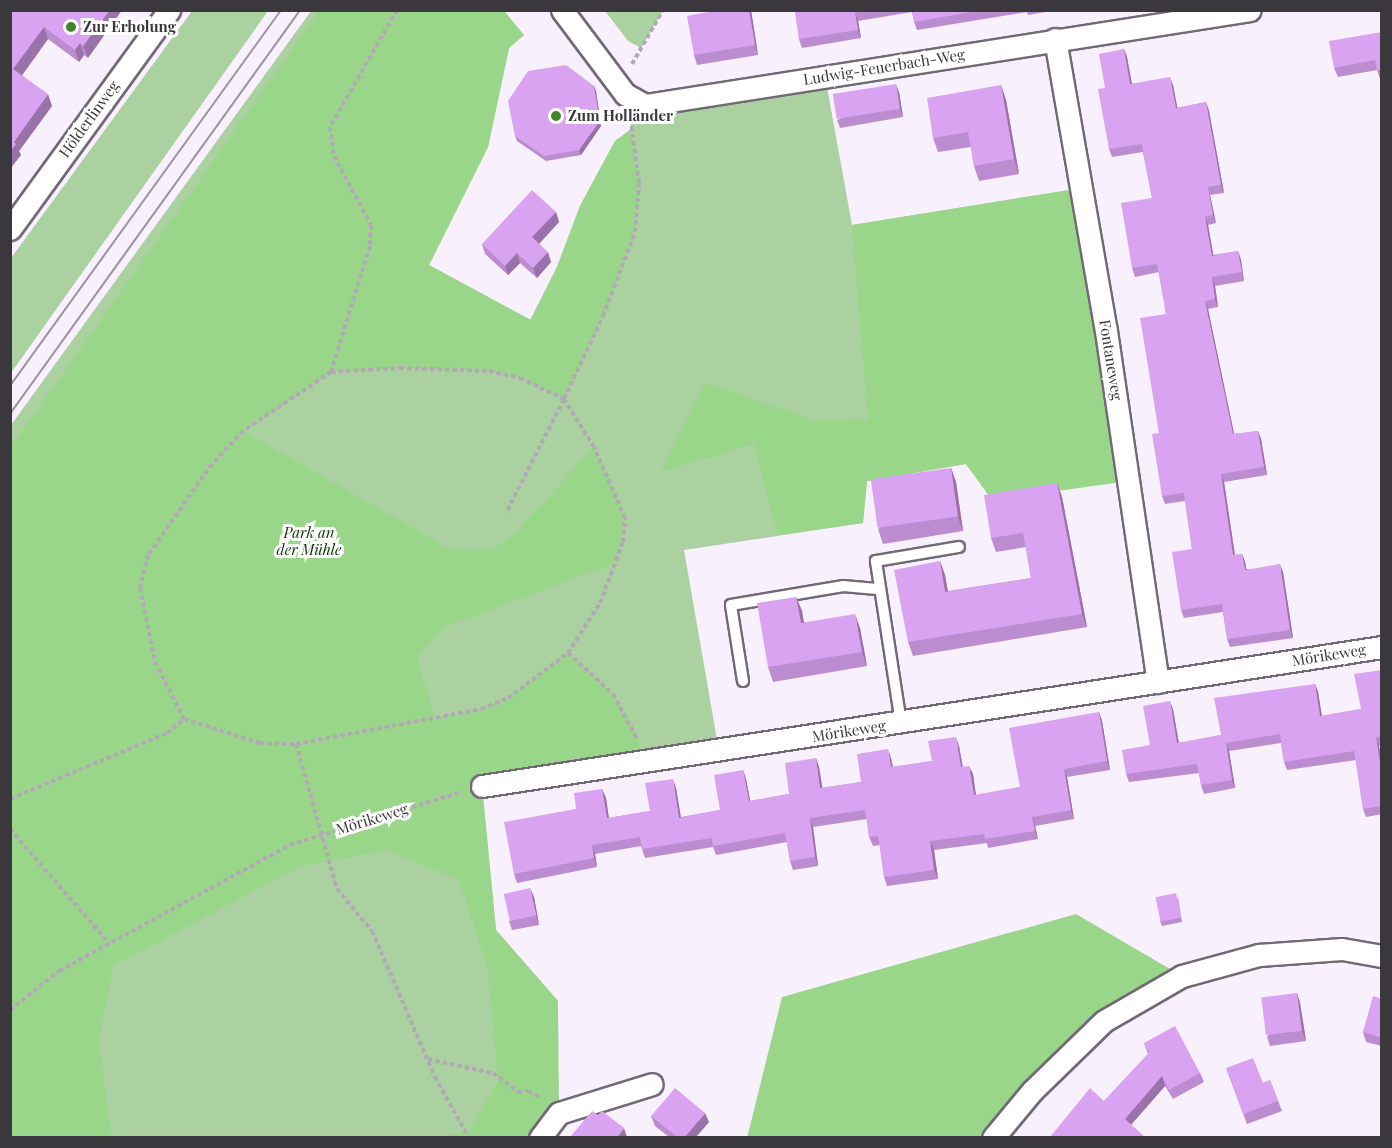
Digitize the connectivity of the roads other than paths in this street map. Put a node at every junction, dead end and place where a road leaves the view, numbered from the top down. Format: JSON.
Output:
{"nodes":[{"id":1,"x":169,"y":10,"type":"edge"},
{"id":2,"x":562,"y":10,"type":"edge"},
{"id":3,"x":1250,"y":10,"type":"edge"},
{"id":4,"x":1055,"y":39,"type":"junction"},
{"id":5,"x":10,"y":229,"type":"edge"},
{"id":6,"x":959,"y":547,"type":"dead end"},
{"id":7,"x":880,"y":589,"type":"junction"},
{"id":8,"x":1382,"y":647,"type":"edge"},
{"id":9,"x":743,"y":681,"type":"dead end"},
{"id":10,"x":1158,"y":682,"type":"junction"},
{"id":11,"x":901,"y":723,"type":"junction"},
{"id":12,"x":482,"y":786,"type":"road end"},
{"id":13,"x":1382,"y":956,"type":"edge"},
{"id":14,"x":652,"y":1084,"type":"dead end"},
{"id":15,"x":540,"y":1137,"type":"edge"},
{"id":16,"x":993,"y":1137,"type":"edge"}],
"edges":[{"from":1,"to":5,"type":"street","name":"Hölderlinweg"},
{"from":2,"to":4,"type":"street","name":"Ludwig-Feuerbach-Weg"},
{"from":3,"to":4,"type":"street","name":"Ludwig-Feuerbach-Weg"},
{"from":4,"to":10,"type":"street","name":"Fontaneweg"},
{"from":6,"to":7,"type":"lane"},
{"from":7,"to":9,"type":"lane"},
{"from":7,"to":11,"type":"lane"},
{"from":8,"to":10,"type":"street","name":"Mörikeweg"},
{"from":10,"to":11,"type":"street","name":"Mörikeweg"},
{"from":11,"to":12,"type":"street","name":"Mörikeweg"},
{"from":13,"to":16,"type":"street"},
{"from":14,"to":15,"type":"street"}]}
